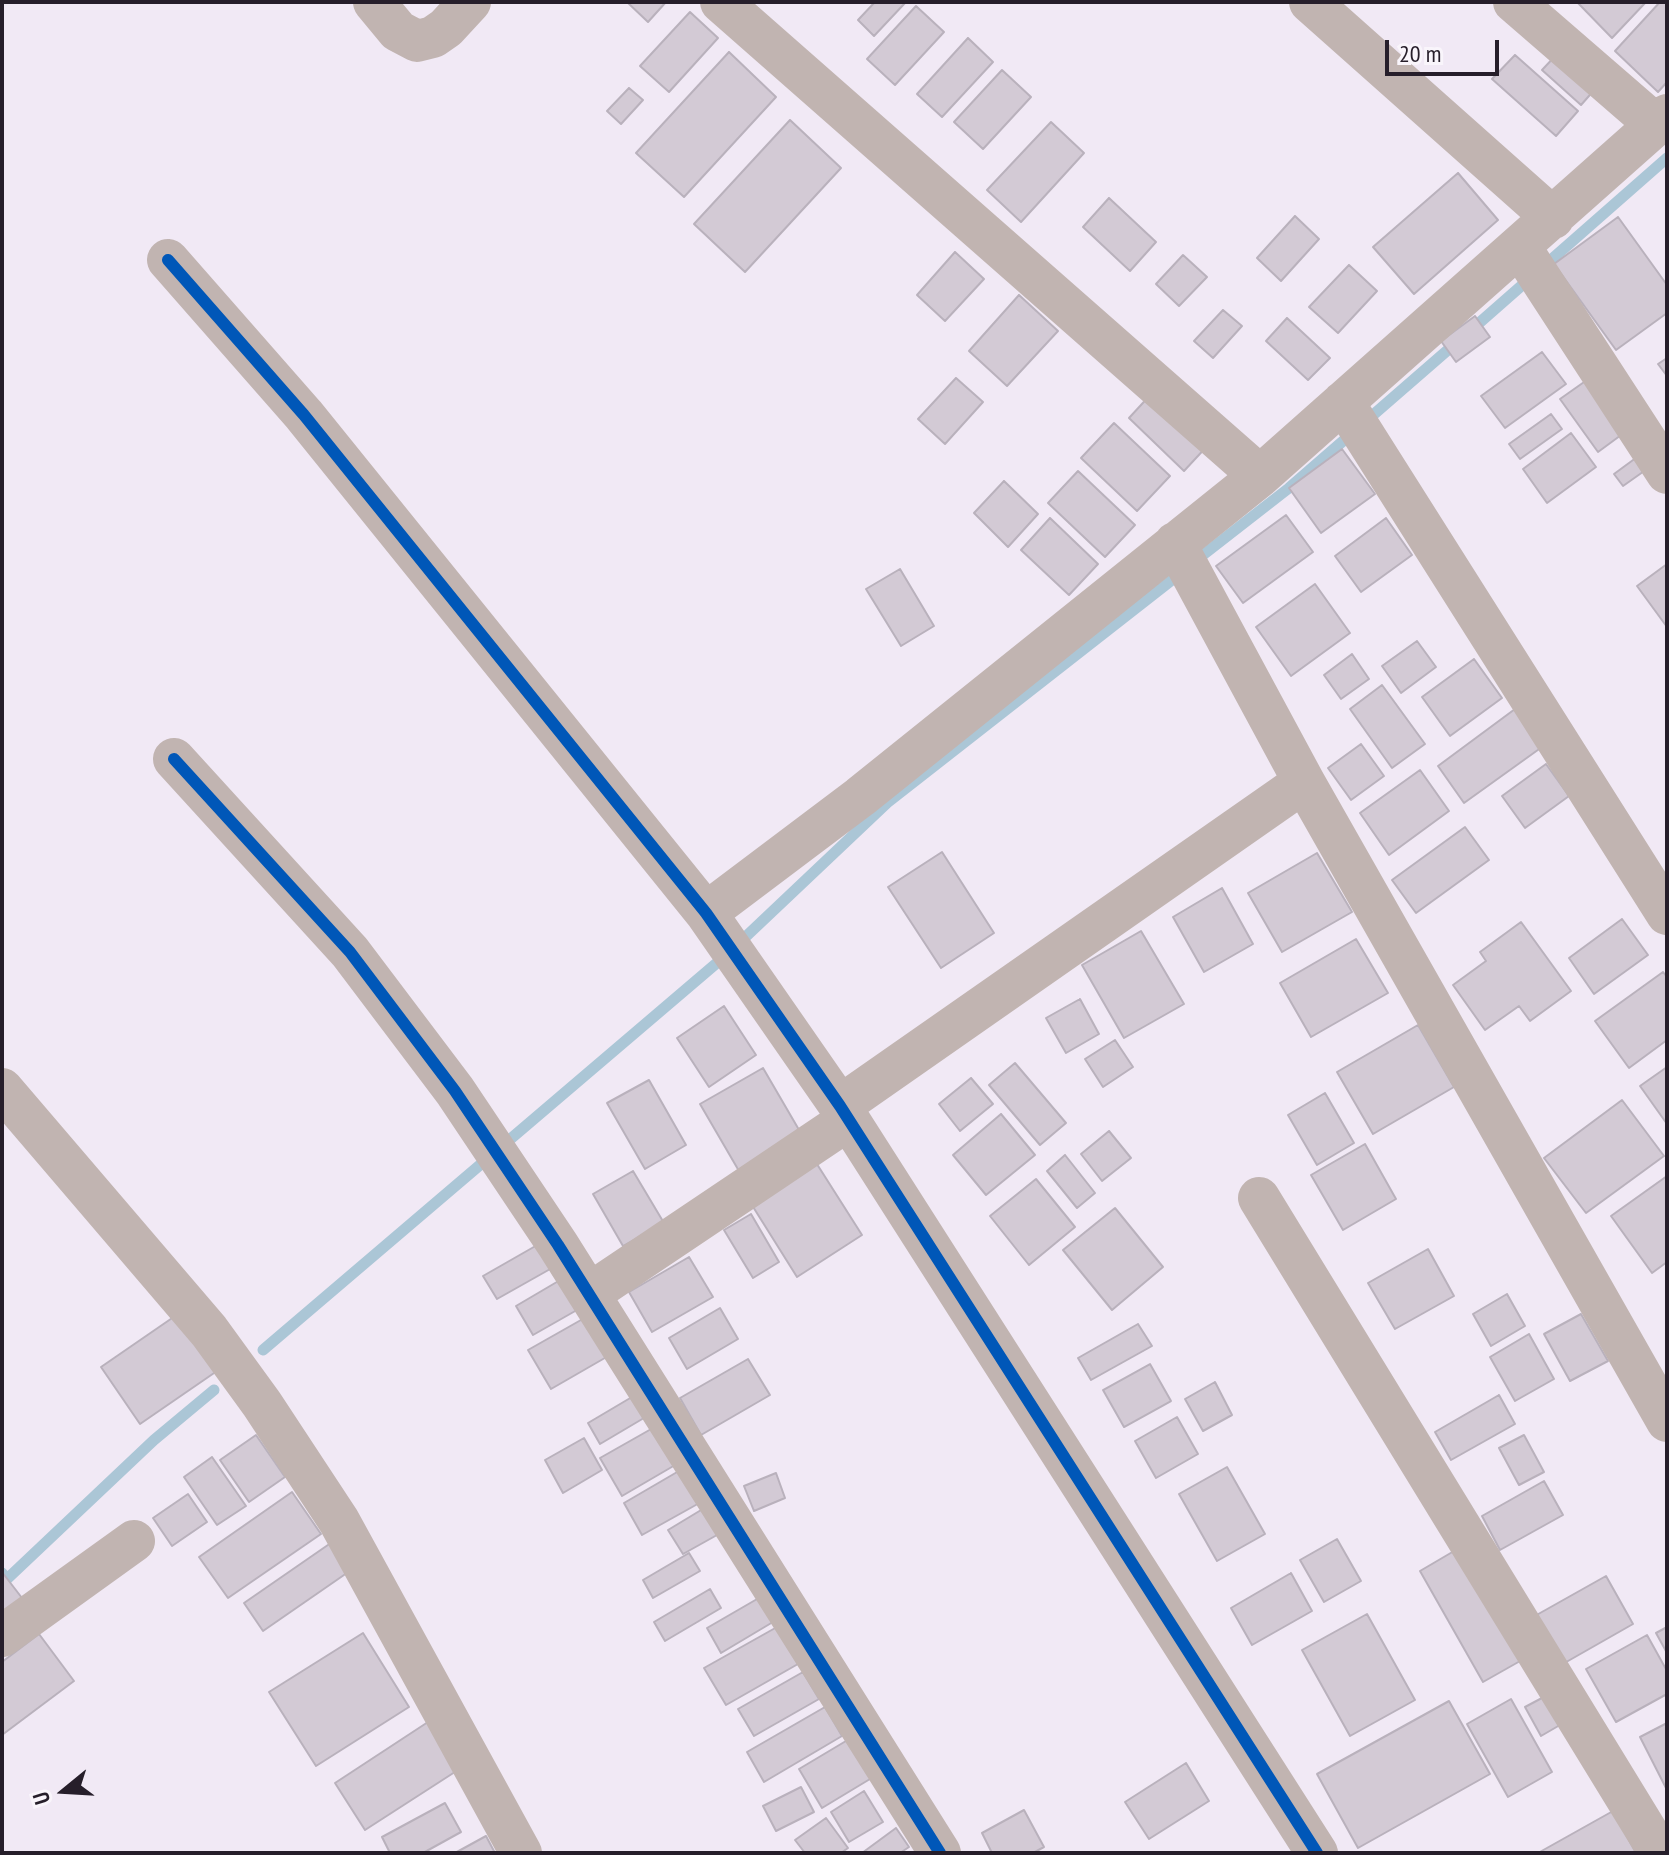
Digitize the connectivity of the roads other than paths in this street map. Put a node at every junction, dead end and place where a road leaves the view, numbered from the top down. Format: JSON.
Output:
{"nodes":[{"id":1,"x":374,"y":2,"type":"edge"},
{"id":2,"x":470,"y":2,"type":"edge"},
{"id":3,"x":721,"y":2,"type":"edge"},
{"id":4,"x":1310,"y":2,"type":"edge"},
{"id":5,"x":1514,"y":2,"type":"edge"},
{"id":6,"x":1661,"y":120,"type":"edge"},
{"id":7,"x":1553,"y":218,"type":"junction"},
{"id":8,"x":1520,"y":247,"type":"junction"},
{"id":9,"x":168,"y":260,"type":"dead end"},
{"id":10,"x":1343,"y":402,"type":"junction"},
{"id":11,"x":1667,"y":473,"type":"edge"},
{"id":12,"x":1260,"y":476,"type":"junction"},
{"id":13,"x":1175,"y":543,"type":"junction"},
{"id":14,"x":174,"y":759,"type":"dead end"},
{"id":15,"x":1304,"y":782,"type":"junction"},
{"id":16,"x":706,"y":913,"type":"junction"},
{"id":17,"x":1667,"y":914,"type":"edge"},
{"id":18,"x":2,"y":1089,"type":"edge"},
{"id":19,"x":844,"y":1113,"type":"junction"},
{"id":20,"x":1259,"y":1198,"type":"dead end"},
{"id":21,"x":589,"y":1294,"type":"junction"},
{"id":22,"x":1667,"y":1421,"type":"edge"},
{"id":23,"x":134,"y":1541,"type":"dead end"},
{"id":24,"x":2,"y":1636,"type":"edge"},
{"id":25,"x":521,"y":1853,"type":"edge"},
{"id":26,"x":940,"y":1853,"type":"edge"},
{"id":27,"x":1317,"y":1853,"type":"edge"},
{"id":28,"x":1660,"y":1853,"type":"edge"}],
"edges":[{"from":1,"to":2,"type":"street"},
{"from":3,"to":12,"type":"street"},
{"from":4,"to":7,"type":"street"},
{"from":5,"to":6,"type":"street"},
{"from":6,"to":7,"type":"street"},
{"from":7,"to":8,"type":"street"},
{"from":8,"to":10,"type":"street"},
{"from":8,"to":11,"type":"street"},
{"from":9,"to":16,"type":"street"},
{"from":10,"to":12,"type":"street"},
{"from":10,"to":17,"type":"street"},
{"from":12,"to":13,"type":"street"},
{"from":13,"to":15,"type":"street"},
{"from":13,"to":16,"type":"street"},
{"from":14,"to":21,"type":"street"},
{"from":15,"to":19,"type":"street"},
{"from":15,"to":22,"type":"street"},
{"from":16,"to":19,"type":"street"},
{"from":18,"to":25,"type":"street"},
{"from":19,"to":21,"type":"street"},
{"from":19,"to":27,"type":"street"},
{"from":20,"to":28,"type":"street"},
{"from":21,"to":26,"type":"street"},
{"from":23,"to":24,"type":"street"}]}
